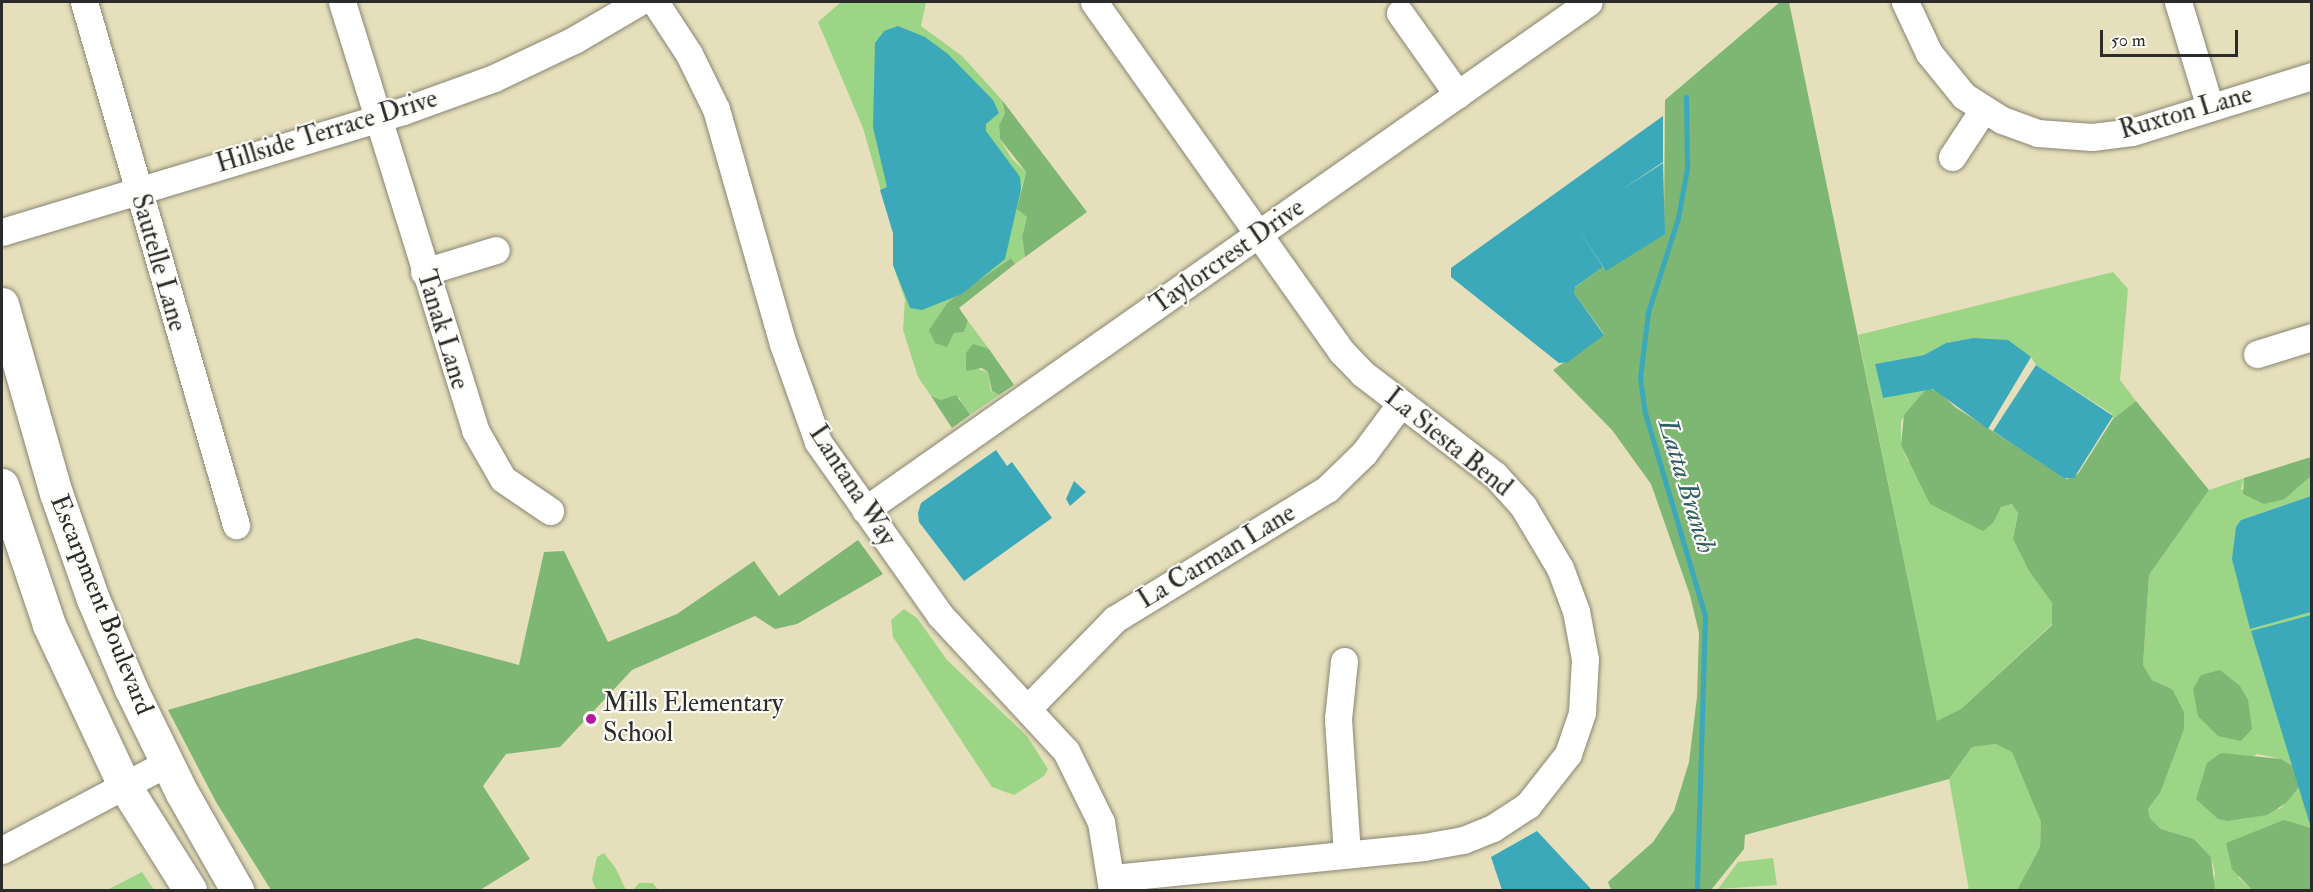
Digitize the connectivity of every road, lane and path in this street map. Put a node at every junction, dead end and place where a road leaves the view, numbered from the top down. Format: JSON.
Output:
{"nodes":[{"id":1,"x":84,"y":2,"type":"edge"},
{"id":2,"x":342,"y":2,"type":"edge"},
{"id":3,"x":639,"y":2,"type":"edge"},
{"id":4,"x":655,"y":2,"type":"edge"},
{"id":5,"x":1094,"y":2,"type":"edge"},
{"id":6,"x":1589,"y":2,"type":"edge"},
{"id":7,"x":1905,"y":2,"type":"edge"},
{"id":8,"x":2178,"y":2,"type":"edge"},
{"id":9,"x":1400,"y":13,"type":"dead end"},
{"id":10,"x":2312,"y":76,"type":"edge"},
{"id":11,"x":1458,"y":95,"type":"junction"},
{"id":12,"x":2210,"y":107,"type":"junction"},
{"id":13,"x":1983,"y":110,"type":"junction"},
{"id":14,"x":378,"y":120,"type":"junction"},
{"id":15,"x":1952,"y":158,"type":"dead end"},
{"id":16,"x":137,"y":190,"type":"junction"},
{"id":17,"x":2,"y":231,"type":"edge"},
{"id":18,"x":1258,"y":236,"type":"junction"},
{"id":19,"x":496,"y":250,"type":"dead end"},
{"id":20,"x":424,"y":272,"type":"junction"},
{"id":21,"x":2,"y":304,"type":"edge"},
{"id":22,"x":2312,"y":337,"type":"edge"},
{"id":23,"x":2257,"y":354,"type":"dead end"},
{"id":24,"x":1401,"y":403,"type":"junction"},
{"id":25,"x":2,"y":485,"type":"edge"},
{"id":26,"x":865,"y":510,"type":"junction"},
{"id":27,"x":549,"y":511,"type":"dead end"},
{"id":28,"x":236,"y":525,"type":"dead end"},
{"id":29,"x":1344,"y":661,"type":"dead end"},
{"id":30,"x":1029,"y":707,"type":"junction"},
{"id":31,"x":167,"y":763,"type":"junction"},
{"id":32,"x":124,"y":785,"type":"junction"},
{"id":33,"x":2,"y":850,"type":"edge"},
{"id":34,"x":1347,"y":854,"type":"junction"},
{"id":35,"x":1111,"y":884,"type":"edge"},
{"id":36,"x":190,"y":891,"type":"edge"},
{"id":37,"x":237,"y":891,"type":"edge"}],
"edges":[{"from":1,"to":16,"type":"street","name":"Sautelle Lane"},
{"from":2,"to":14,"type":"street","name":"Tanak Lane"},
{"from":3,"to":14,"type":"street","name":"Hillside Terrace Drive"},
{"from":4,"to":26,"type":"street","name":"Lantana Way"},
{"from":5,"to":18,"type":"street","name":"La Siesta Bend"},
{"from":6,"to":11,"type":"street","name":"Taylorcrest Drive"},
{"from":7,"to":13,"type":"street","name":"Ruxton Lane"},
{"from":8,"to":12,"type":"street"},
{"from":9,"to":11,"type":"street"},
{"from":10,"to":12,"type":"street","name":"Ruxton Lane"},
{"from":11,"to":18,"type":"street","name":"Taylorcrest Drive"},
{"from":12,"to":13,"type":"street","name":"Ruxton Lane"},
{"from":13,"to":15,"type":"street"},
{"from":14,"to":16,"type":"street","name":"Hillside Terrace Drive"},
{"from":14,"to":20,"type":"street","name":"Tanak Lane"},
{"from":16,"to":17,"type":"street","name":"Hillside Terrace Drive"},
{"from":16,"to":28,"type":"street","name":"Sautelle Lane"},
{"from":18,"to":24,"type":"street","name":"La Siesta Bend"},
{"from":18,"to":26,"type":"street","name":"Taylorcrest Drive"},
{"from":19,"to":20,"type":"street"},
{"from":20,"to":27,"type":"street","name":"Tanak Lane"},
{"from":21,"to":31,"type":"main road","name":"Escarpment Boulevard"},
{"from":22,"to":23,"type":"street"},
{"from":24,"to":30,"type":"street","name":"La Carman Lane"},
{"from":24,"to":34,"type":"street","name":"La Siesta Bend"},
{"from":25,"to":32,"type":"main road","name":"Escarpment Boulevard"},
{"from":26,"to":30,"type":"street","name":"Lantana Way"},
{"from":29,"to":34,"type":"street"},
{"from":30,"to":35,"type":"street","name":"Lantana Way"},
{"from":31,"to":32,"type":"street"},
{"from":31,"to":37,"type":"main road","name":"Escarpment Boulevard"},
{"from":32,"to":33,"type":"street"},
{"from":32,"to":36,"type":"main road","name":"Escarpment Boulevard"},
{"from":34,"to":35,"type":"street","name":"La Siesta Bend"}]}
